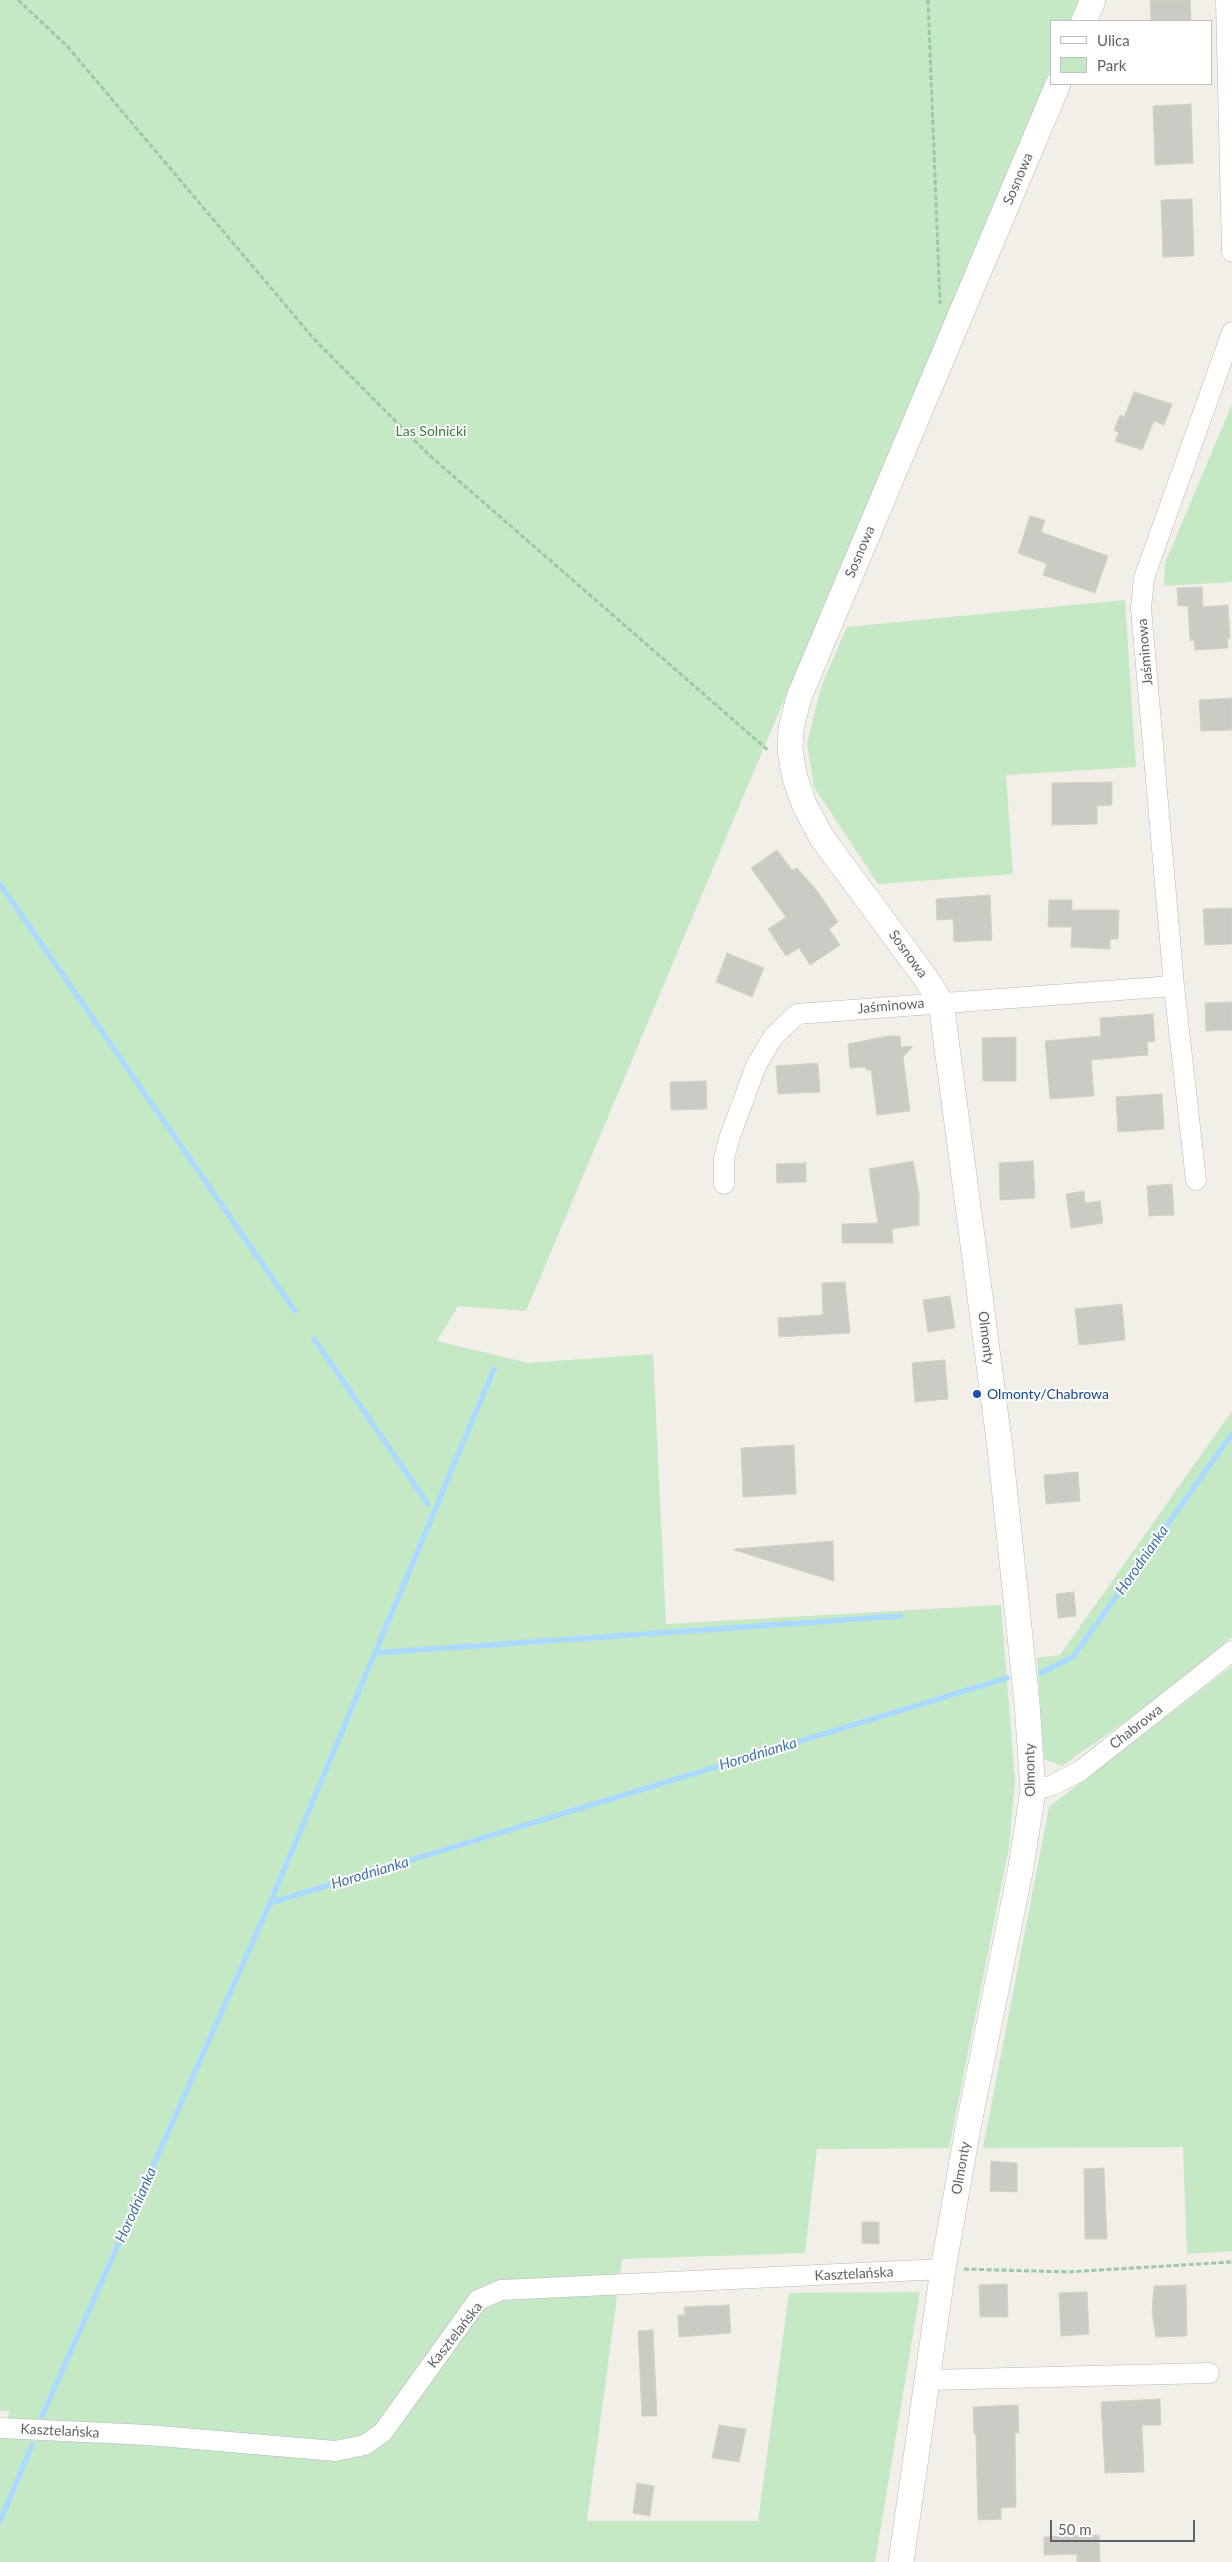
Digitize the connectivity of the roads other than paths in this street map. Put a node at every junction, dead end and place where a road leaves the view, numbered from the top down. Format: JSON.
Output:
{"nodes":[{"id":1,"x":1093,"y":0,"type":"edge"},
{"id":2,"x":1226,"y":0,"type":"edge"},
{"id":3,"x":1084,"y":20,"type":"edge"},
{"id":4,"x":1058,"y":85,"type":"edge"},
{"id":5,"x":1232,"y":222,"type":"edge"},
{"id":6,"x":1232,"y":252,"type":"edge"},
{"id":7,"x":1232,"y":332,"type":"edge"},
{"id":8,"x":1174,"y":986,"type":"junction"},
{"id":9,"x":941,"y":1002,"type":"junction"},
{"id":10,"x":1196,"y":1180,"type":"dead end"},
{"id":11,"x":724,"y":1184,"type":"dead end"},
{"id":12,"x":1232,"y":1652,"type":"edge"},
{"id":13,"x":1033,"y":1791,"type":"junction"},
{"id":14,"x":944,"y":2269,"type":"junction"},
{"id":15,"x":1209,"y":2373,"type":"dead end"},
{"id":16,"x":928,"y":2380,"type":"junction"},
{"id":17,"x":0,"y":2428,"type":"edge"},
{"id":18,"x":900,"y":2562,"type":"edge"}],
"edges":[{"from":1,"to":3,"type":"street"},
{"from":2,"to":5,"type":"street"},
{"from":4,"to":9,"type":"street","name":"Sosnowa"},
{"from":5,"to":6,"type":"street"},
{"from":7,"to":8,"type":"street","name":"Jaśminowa"},
{"from":8,"to":9,"type":"street","name":"Jaśminowa"},
{"from":8,"to":10,"type":"street","name":"Jaśminowa"},
{"from":9,"to":11,"type":"street","name":"Jaśminowa"},
{"from":9,"to":13,"type":"street","name":"Olmonty"},
{"from":12,"to":13,"type":"street","name":"Chabrowa"},
{"from":13,"to":14,"type":"street","name":"Olmonty"},
{"from":14,"to":16,"type":"street","name":"Olmonty"},
{"from":14,"to":17,"type":"street","name":"Kasztelańska"},
{"from":15,"to":16,"type":"street"},
{"from":16,"to":18,"type":"street","name":"Olmonty"}]}
